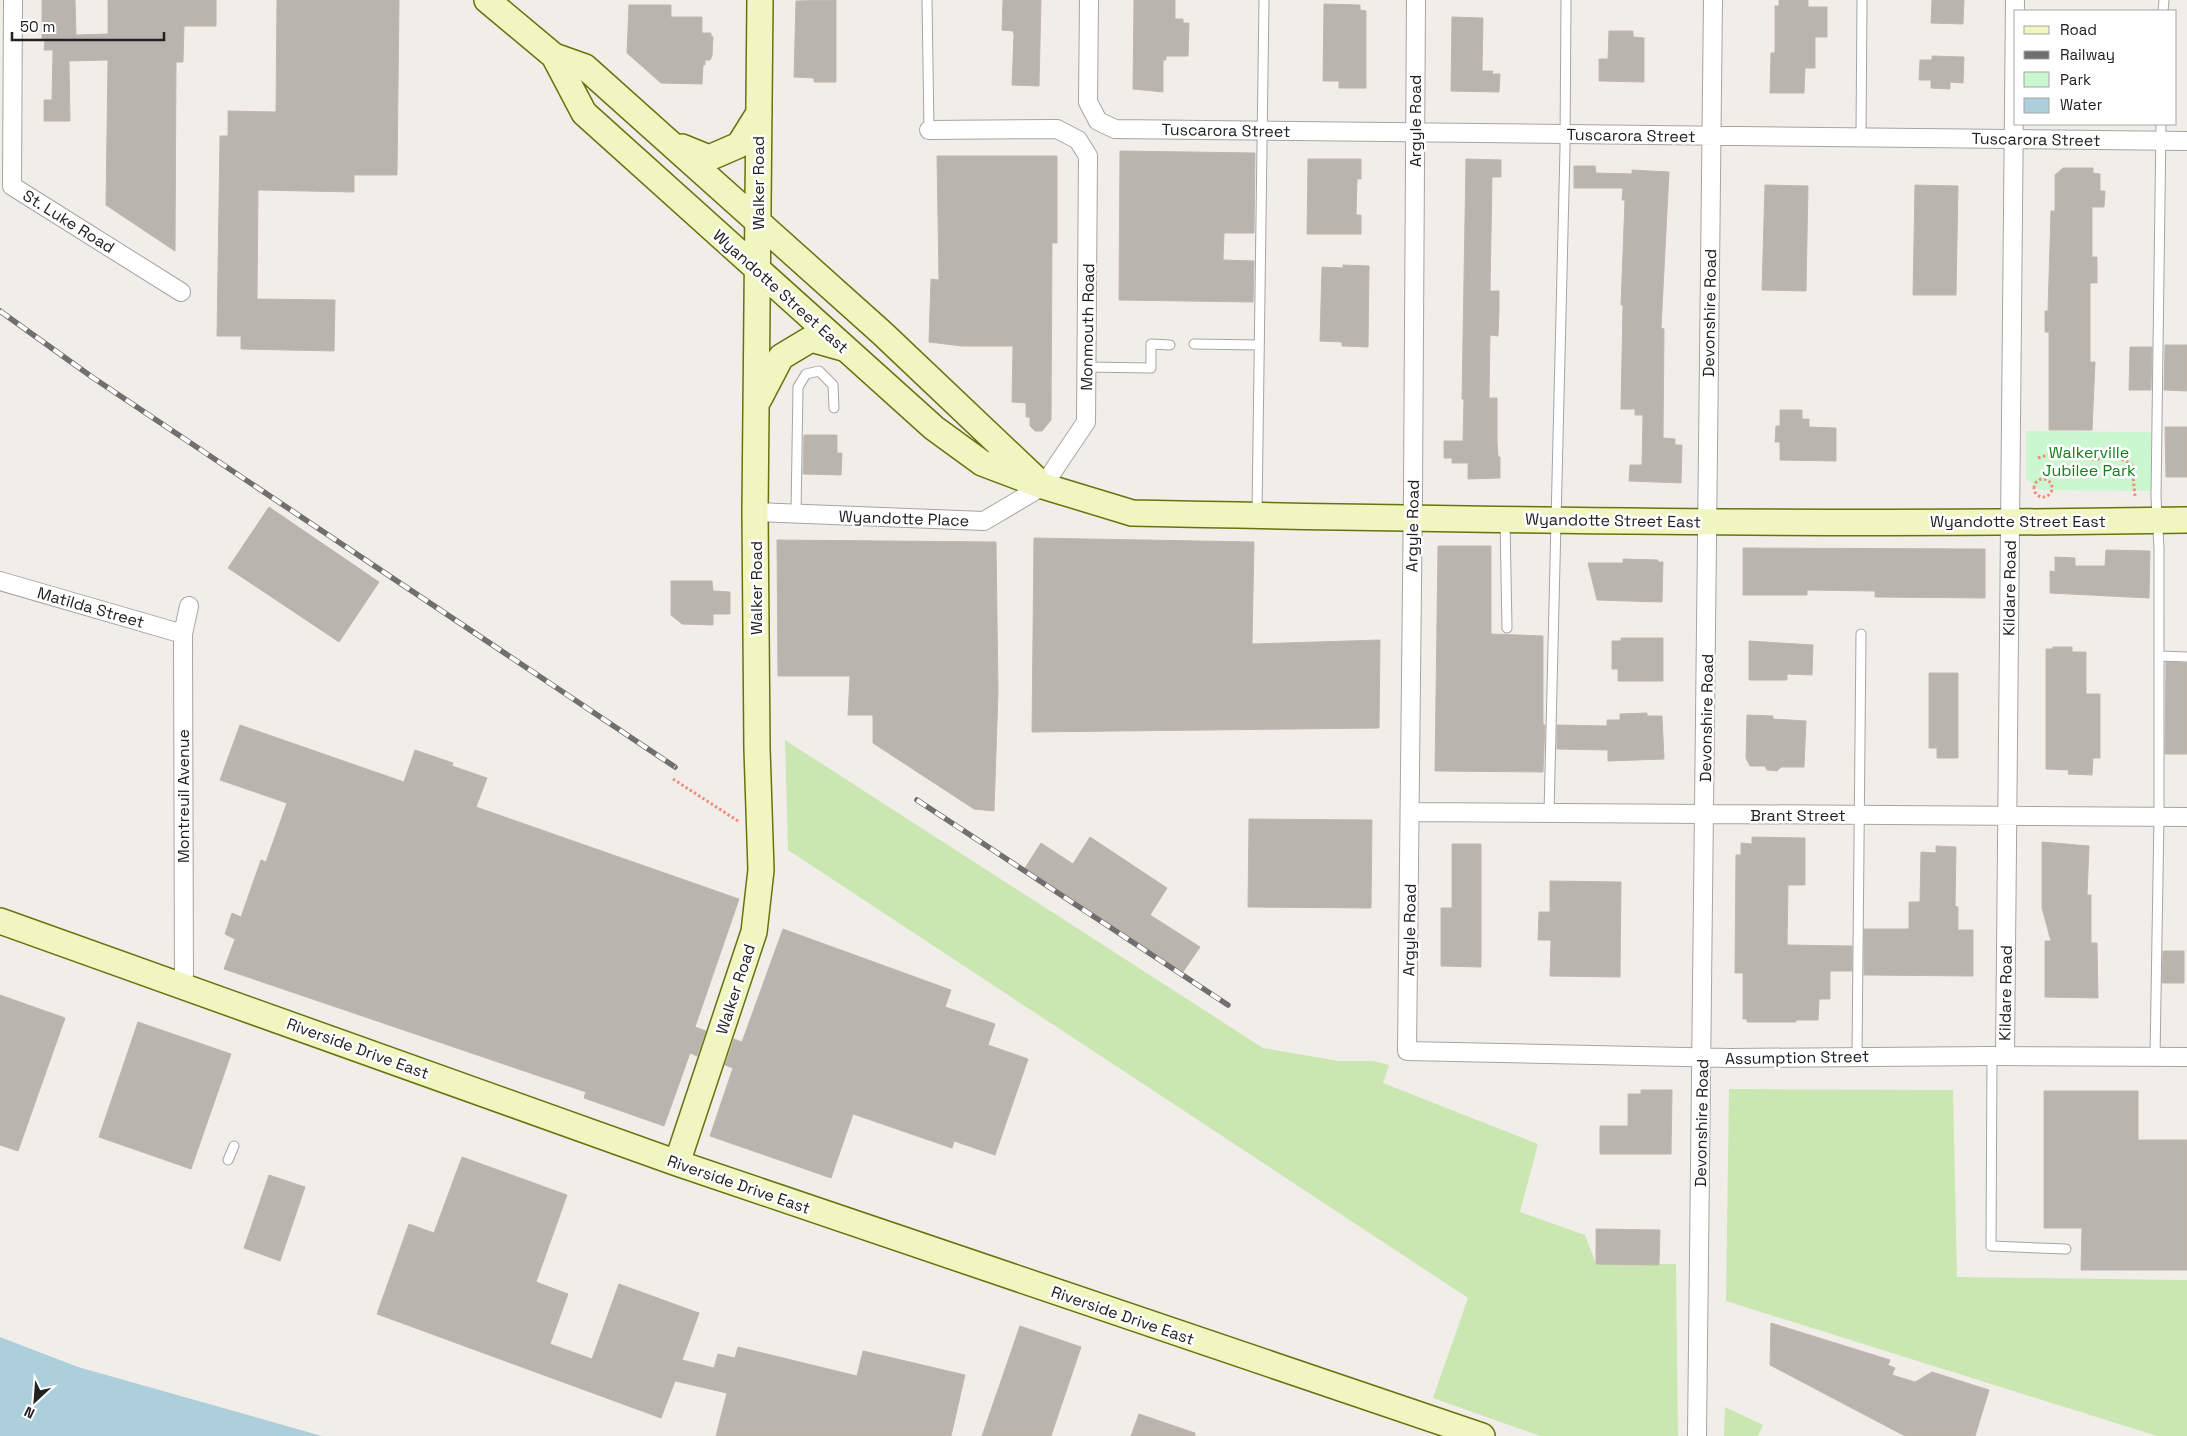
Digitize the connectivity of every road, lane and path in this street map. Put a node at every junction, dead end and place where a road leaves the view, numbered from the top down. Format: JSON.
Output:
{"nodes":[{"id":1,"x":13,"y":0,"type":"edge"},
{"id":2,"x":487,"y":0,"type":"edge"},
{"id":3,"x":760,"y":0,"type":"edge"},
{"id":4,"x":928,"y":0,"type":"edge"},
{"id":5,"x":1089,"y":0,"type":"edge"},
{"id":6,"x":1264,"y":0,"type":"edge"},
{"id":7,"x":1416,"y":0,"type":"edge"},
{"id":8,"x":1566,"y":0,"type":"edge"},
{"id":9,"x":1713,"y":0,"type":"edge"},
{"id":10,"x":1862,"y":0,"type":"edge"},
{"id":11,"x":554,"y":56,"type":"junction"},
{"id":12,"x":2014,"y":70,"type":"edge"},
{"id":13,"x":759,"y":113,"type":"junction"},
{"id":14,"x":929,"y":130,"type":"joint"},
{"id":15,"x":1263,"y":131,"type":"junction"},
{"id":16,"x":1415,"y":132,"type":"junction"},
{"id":17,"x":2161,"y":132,"type":"edge"},
{"id":18,"x":1565,"y":134,"type":"junction"},
{"id":19,"x":1711,"y":136,"type":"junction"},
{"id":20,"x":1861,"y":137,"type":"junction"},
{"id":21,"x":2013,"y":139,"type":"junction"},
{"id":22,"x":668,"y":141,"type":"junction"},
{"id":23,"x":2187,"y":141,"type":"edge"},
{"id":24,"x":758,"y":222,"type":"junction"},
{"id":25,"x":758,"y":270,"type":"junction"},
{"id":26,"x":181,"y":292,"type":"dead end"},
{"id":27,"x":1170,"y":344,"type":"dead end"},
{"id":28,"x":1194,"y":344,"type":"dead end"},
{"id":29,"x":1260,"y":345,"type":"junction"},
{"id":30,"x":846,"y":349,"type":"junction"},
{"id":31,"x":1086,"y":367,"type":"junction"},
{"id":32,"x":757,"y":404,"type":"junction"},
{"id":33,"x":834,"y":408,"type":"dead end"},
{"id":34,"x":2038,"y":458,"type":"dead end"},
{"id":35,"x":2047,"y":479,"type":"joint"},
{"id":36,"x":1043,"y":486,"type":"junction"},
{"id":37,"x":2135,"y":496,"type":"dead end"},
{"id":38,"x":755,"y":512,"type":"junction"},
{"id":39,"x":796,"y":514,"type":"junction"},
{"id":40,"x":1257,"y":516,"type":"junction"},
{"id":41,"x":1413,"y":518,"type":"junction"},
{"id":42,"x":1505,"y":519,"type":"junction"},
{"id":43,"x":1557,"y":520,"type":"junction"},
{"id":44,"x":2158,"y":520,"type":"junction"},
{"id":45,"x":2187,"y":520,"type":"edge"},
{"id":46,"x":1708,"y":521,"type":"junction"},
{"id":47,"x":2010,"y":522,"type":"junction"},
{"id":48,"x":0,"y":581,"type":"edge"},
{"id":49,"x":189,"y":606,"type":"dead end"},
{"id":50,"x":1507,"y":628,"type":"dead end"},
{"id":51,"x":183,"y":634,"type":"junction"},
{"id":52,"x":1861,"y":634,"type":"dead end"},
{"id":53,"x":2159,"y":656,"type":"junction"},
{"id":54,"x":2187,"y":657,"type":"edge"},
{"id":55,"x":673,"y":779,"type":"dead end"},
{"id":56,"x":1410,"y":812,"type":"junction"},
{"id":57,"x":1549,"y":813,"type":"junction"},
{"id":58,"x":1705,"y":814,"type":"junction"},
{"id":59,"x":1859,"y":815,"type":"junction"},
{"id":60,"x":2007,"y":816,"type":"junction"},
{"id":61,"x":2159,"y":817,"type":"junction"},
{"id":62,"x":2187,"y":817,"type":"edge"},
{"id":63,"x":744,"y":826,"type":"dead end"},
{"id":64,"x":0,"y":921,"type":"edge"},
{"id":65,"x":184,"y":986,"type":"junction"},
{"id":66,"x":1407,"y":1051,"type":"joint"},
{"id":67,"x":1857,"y":1056,"type":"junction"},
{"id":68,"x":1998,"y":1056,"type":"junction"},
{"id":69,"x":2155,"y":1057,"type":"junction"},
{"id":70,"x":2187,"y":1057,"type":"edge"},
{"id":71,"x":1702,"y":1058,"type":"junction"},
{"id":72,"x":234,"y":1146,"type":"dead end"},
{"id":73,"x":228,"y":1160,"type":"dead end"},
{"id":74,"x":677,"y":1162,"type":"junction"},
{"id":75,"x":2066,"y":1249,"type":"dead end"},
{"id":76,"x":1482,"y":1436,"type":"edge"},
{"id":77,"x":1697,"y":1436,"type":"edge"}],
"edges":[{"from":1,"to":26,"type":"street","name":"St. Luke Road"},
{"from":2,"to":11,"type":"main road","name":"Wyandotte Street East"},
{"from":3,"to":13,"type":"main road","name":"Walker Road"},
{"from":4,"to":14,"type":"lane"},
{"from":5,"to":15,"type":"street","name":"Tuscarora Street"},
{"from":6,"to":15,"type":"lane"},
{"from":7,"to":16,"type":"street","name":"Argyle Road"},
{"from":8,"to":18,"type":"lane"},
{"from":9,"to":19,"type":"street","name":"Devonshire Road"},
{"from":10,"to":20,"type":"lane"},
{"from":11,"to":22,"type":"main road","name":"Wyandotte Street East"},
{"from":11,"to":25,"type":"main road","name":"Wyandotte Street East"},
{"from":12,"to":21,"type":"street","name":"Kildare Road"},
{"from":13,"to":22,"type":"main road"},
{"from":13,"to":24,"type":"main road","name":"Walker Road"},
{"from":14,"to":31,"type":"street","name":"Monmouth Road"},
{"from":15,"to":16,"type":"street","name":"Tuscarora Street"},
{"from":15,"to":29,"type":"lane"},
{"from":16,"to":18,"type":"street","name":"Tuscarora Street"},
{"from":16,"to":41,"type":"street","name":"Argyle Road"},
{"from":17,"to":21,"type":"street","name":"Tuscarora Street"},
{"from":17,"to":23,"type":"street","name":"Tuscarora Street"},
{"from":17,"to":44,"type":"lane"},
{"from":18,"to":19,"type":"street","name":"Tuscarora Street"},
{"from":18,"to":43,"type":"lane"},
{"from":19,"to":20,"type":"street","name":"Tuscarora Street"},
{"from":19,"to":46,"type":"street","name":"Devonshire Road"},
{"from":20,"to":21,"type":"street","name":"Tuscarora Street"},
{"from":21,"to":47,"type":"street","name":"Kildare Road"},
{"from":22,"to":24,"type":"main road","name":"Wyandotte Street East"},
{"from":24,"to":25,"type":"main road","name":"Walker Road"},
{"from":24,"to":36,"type":"main road","name":"Wyandotte Street East"},
{"from":25,"to":30,"type":"main road","name":"Wyandotte Street East"},
{"from":25,"to":32,"type":"main road","name":"Walker Road"},
{"from":27,"to":31,"type":"lane"},
{"from":28,"to":29,"type":"lane"},
{"from":29,"to":40,"type":"lane"},
{"from":30,"to":32,"type":"main road"},
{"from":30,"to":36,"type":"main road","name":"Wyandotte Street East"},
{"from":31,"to":36,"type":"street","name":"Monmouth Road"},
{"from":32,"to":38,"type":"main road","name":"Walker Road"},
{"from":33,"to":39,"type":"lane"},
{"from":34,"to":37,"type":"path"},
{"from":35,"to":35,"type":"path"},
{"from":36,"to":39,"type":"street","name":"Wyandotte Place"},
{"from":36,"to":40,"type":"main road","name":"Wyandotte Street East"},
{"from":38,"to":39,"type":"street","name":"Wyandotte Place"},
{"from":38,"to":74,"type":"main road","name":"Walker Road"},
{"from":40,"to":41,"type":"main road","name":"Wyandotte Street East"},
{"from":41,"to":42,"type":"main road","name":"Wyandotte Street East"},
{"from":41,"to":56,"type":"street","name":"Argyle Road"},
{"from":42,"to":43,"type":"main road","name":"Wyandotte Street East"},
{"from":42,"to":50,"type":"lane"},
{"from":43,"to":46,"type":"main road","name":"Wyandotte Street East"},
{"from":43,"to":57,"type":"lane"},
{"from":44,"to":45,"type":"main road","name":"Wyandotte Street East"},
{"from":44,"to":47,"type":"main road","name":"Wyandotte Street East"},
{"from":44,"to":53,"type":"lane"},
{"from":46,"to":47,"type":"main road","name":"Wyandotte Street East"},
{"from":46,"to":58,"type":"street","name":"Devonshire Road"},
{"from":47,"to":60,"type":"street","name":"Kildare Road"},
{"from":48,"to":51,"type":"street","name":"Matilda Street"},
{"from":49,"to":51,"type":"street","name":"Montreuil Avenue"},
{"from":51,"to":65,"type":"street","name":"Montreuil Avenue"},
{"from":52,"to":59,"type":"lane"},
{"from":53,"to":54,"type":"lane"},
{"from":53,"to":61,"type":"lane"},
{"from":55,"to":63,"type":"path"},
{"from":56,"to":57,"type":"street","name":"Brant Street"},
{"from":56,"to":66,"type":"street","name":"Argyle Road"},
{"from":57,"to":58,"type":"street","name":"Brant Street"},
{"from":58,"to":59,"type":"street","name":"Brant Street"},
{"from":58,"to":71,"type":"street","name":"Devonshire Road"},
{"from":59,"to":60,"type":"street","name":"Brant Street"},
{"from":59,"to":67,"type":"lane"},
{"from":60,"to":61,"type":"street","name":"Brant Street"},
{"from":60,"to":68,"type":"street","name":"Kildare Road"},
{"from":61,"to":62,"type":"street","name":"Brant Street"},
{"from":61,"to":69,"type":"lane"},
{"from":64,"to":65,"type":"main road","name":"Riverside Drive East"},
{"from":65,"to":74,"type":"main road","name":"Riverside Drive East"},
{"from":66,"to":71,"type":"street","name":"Assumption Street"},
{"from":67,"to":68,"type":"street","name":"Assumption Street"},
{"from":67,"to":71,"type":"street","name":"Assumption Street"},
{"from":68,"to":69,"type":"street","name":"Assumption Street"},
{"from":68,"to":75,"type":"lane"},
{"from":69,"to":70,"type":"street","name":"Assumption Street"},
{"from":71,"to":77,"type":"street","name":"Devonshire Road"},
{"from":72,"to":73,"type":"lane"},
{"from":74,"to":76,"type":"main road","name":"Riverside Drive East"}]}
